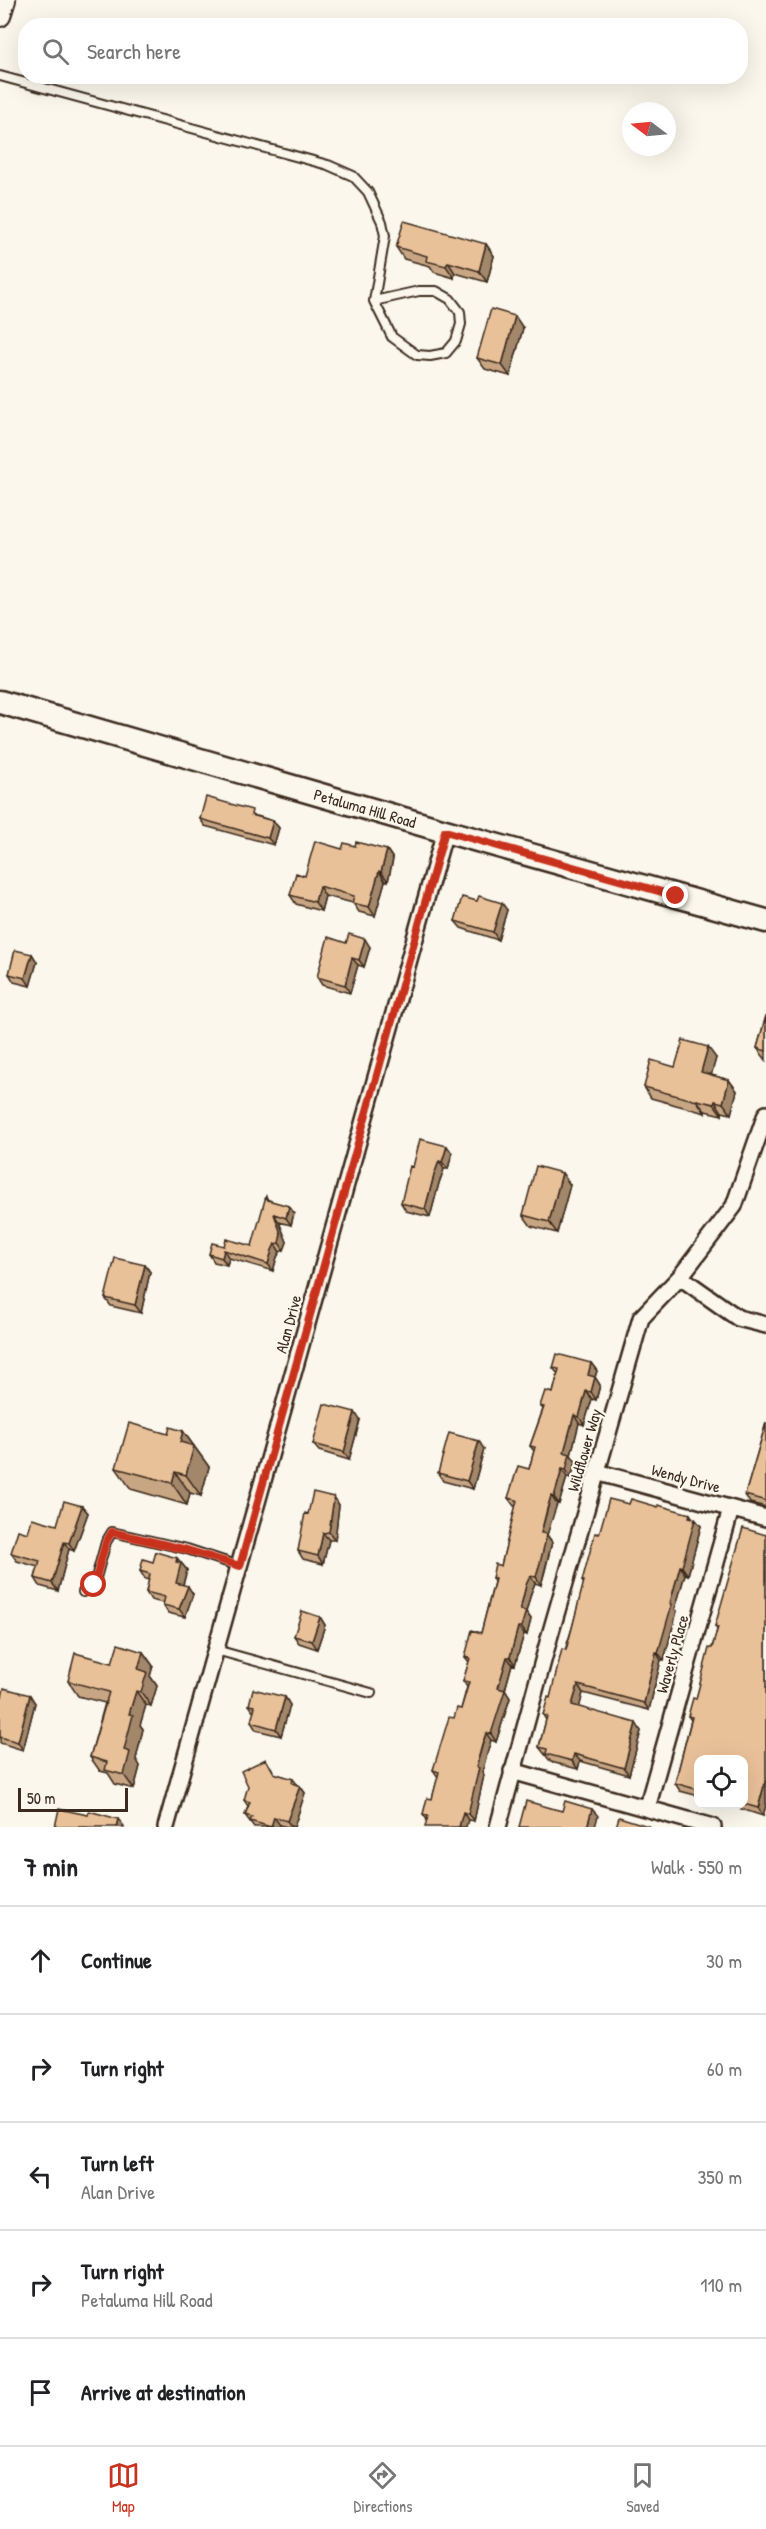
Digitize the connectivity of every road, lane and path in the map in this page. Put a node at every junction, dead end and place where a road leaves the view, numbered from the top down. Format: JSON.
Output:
{"nodes":[{"id":1,"x":5,"y":0,"type":"edge"},
{"id":2,"x":0,"y":16,"type":"edge"},
{"id":3,"x":0,"y":76,"type":"edge"},
{"id":4,"x":18,"y":81,"type":"edge"},
{"id":5,"x":29,"y":84,"type":"edge"},
{"id":6,"x":374,"y":301,"type":"junction"},
{"id":7,"x":0,"y":702,"type":"edge"},
{"id":8,"x":445,"y":831,"type":"junction"},
{"id":9,"x":766,"y":921,"type":"edge"},
{"id":10,"x":766,"y":1114,"type":"edge"},
{"id":11,"x":680,"y":1277,"type":"junction"},
{"id":12,"x":766,"y":1325,"type":"edge"},
{"id":13,"x":596,"y":1472,"type":"junction"},
{"id":14,"x":731,"y":1509,"type":"junction"},
{"id":15,"x":766,"y":1518,"type":"edge"},
{"id":16,"x":240,"y":1566,"type":"junction"},
{"id":17,"x":83,"y":1592,"type":"dead end"},
{"id":18,"x":216,"y":1650,"type":"junction"},
{"id":19,"x":371,"y":1693,"type":"dead end"},
{"id":20,"x":512,"y":1771,"type":"junction"},
{"id":21,"x":647,"y":1808,"type":"junction"},
{"id":22,"x":166,"y":1827,"type":"edge"},
{"id":23,"x":498,"y":1827,"type":"edge"},
{"id":24,"x":713,"y":1827,"type":"edge"}],
"edges":[{"from":1,"to":2,"type":"street"},
{"from":3,"to":4,"type":"lane"},
{"from":5,"to":6,"type":"lane"},
{"from":6,"to":6,"type":"lane"},
{"from":7,"to":8,"type":"main road","name":"Petaluma Hill Road"},
{"from":8,"to":9,"type":"main road","name":"Petaluma Hill Road"},
{"from":8,"to":16,"type":"street","name":"Alan Drive"},
{"from":10,"to":11,"type":"street","name":"Wildflower Way"},
{"from":11,"to":12,"type":"street"},
{"from":11,"to":13,"type":"street","name":"Wildflower Way"},
{"from":13,"to":14,"type":"street","name":"Wendy Drive"},
{"from":13,"to":20,"type":"street","name":"Wildflower Way"},
{"from":14,"to":15,"type":"street","name":"Wendy Drive"},
{"from":14,"to":21,"type":"street","name":"Waverly Place"},
{"from":16,"to":17,"type":"lane"},
{"from":16,"to":18,"type":"street","name":"Alan Drive"},
{"from":18,"to":19,"type":"lane"},
{"from":18,"to":22,"type":"street","name":"Alan Drive"},
{"from":20,"to":21,"type":"street"},
{"from":20,"to":23,"type":"street","name":"Wildflower Way"},
{"from":21,"to":24,"type":"street"}]}
